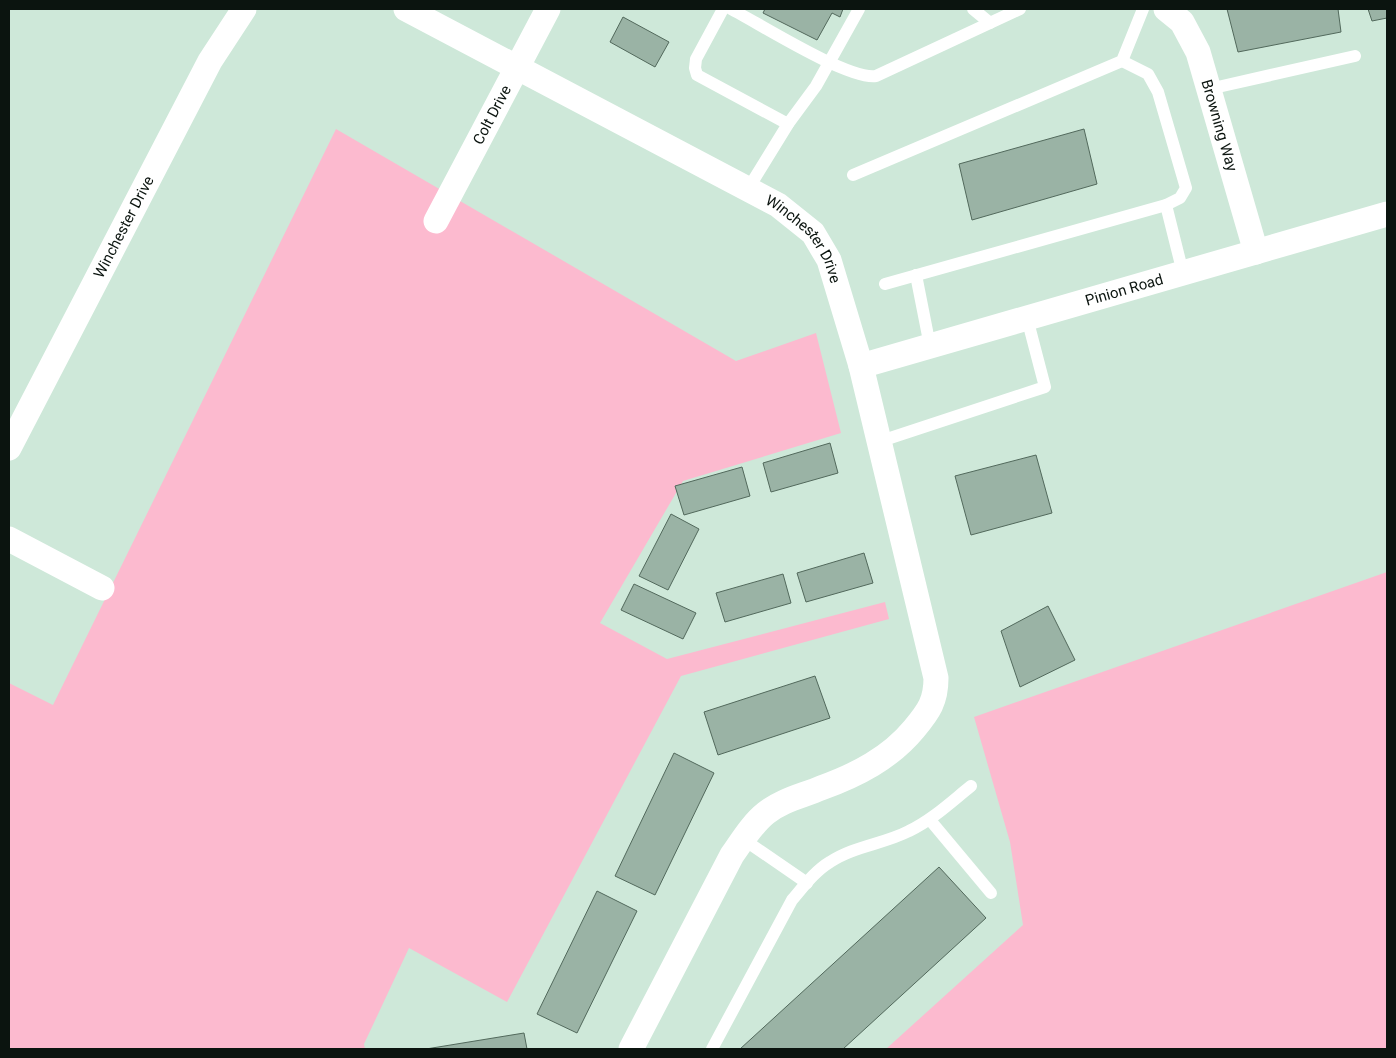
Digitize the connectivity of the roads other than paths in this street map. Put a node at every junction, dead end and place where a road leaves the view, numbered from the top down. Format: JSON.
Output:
{"nodes":[{"id":1,"x":244,"y":9,"type":"edge"},
{"id":2,"x":406,"y":9,"type":"edge"},
{"id":3,"x":548,"y":9,"type":"edge"},
{"id":4,"x":724,"y":9,"type":"edge"},
{"id":5,"x":731,"y":9,"type":"edge"},
{"id":6,"x":859,"y":9,"type":"edge"},
{"id":7,"x":973,"y":9,"type":"edge"},
{"id":8,"x":1020,"y":9,"type":"edge"},
{"id":9,"x":1143,"y":9,"type":"edge"},
{"id":10,"x":1166,"y":9,"type":"edge"},
{"id":11,"x":990,"y":23,"type":"junction"},
{"id":12,"x":1355,"y":56,"type":"dead end"},
{"id":13,"x":1122,"y":61,"type":"junction"},
{"id":14,"x":830,"y":62,"type":"junction"},
{"id":15,"x":517,"y":68,"type":"junction"},
{"id":16,"x":1209,"y":89,"type":"junction"},
{"id":17,"x":788,"y":124,"type":"junction"},
{"id":18,"x":853,"y":175,"type":"dead end"},
{"id":19,"x":748,"y":189,"type":"junction"},
{"id":20,"x":1166,"y":205,"type":"junction"},
{"id":21,"x":1387,"y":214,"type":"edge"},
{"id":22,"x":436,"y":221,"type":"dead end"},
{"id":23,"x":1256,"y":252,"type":"junction"},
{"id":24,"x":1183,"y":273,"type":"junction"},
{"id":25,"x":916,"y":275,"type":"junction"},
{"id":26,"x":886,"y":284,"type":"dead end"},
{"id":27,"x":1027,"y":318,"type":"junction"},
{"id":28,"x":930,"y":346,"type":"junction"},
{"id":29,"x":861,"y":366,"type":"junction"},
{"id":30,"x":878,"y":442,"type":"junction"},
{"id":31,"x":9,"y":448,"type":"edge"},
{"id":32,"x":9,"y":539,"type":"edge"},
{"id":33,"x":102,"y":588,"type":"dead end"},
{"id":34,"x":971,"y":786,"type":"dead end"},
{"id":35,"x":930,"y":820,"type":"junction"},
{"id":36,"x":742,"y":839,"type":"junction"},
{"id":37,"x":807,"y":883,"type":"junction"},
{"id":38,"x":991,"y":893,"type":"dead end"},
{"id":39,"x":631,"y":1049,"type":"edge"},
{"id":40,"x":712,"y":1049,"type":"edge"}],
"edges":[{"from":1,"to":31,"type":"street","name":"Winchester Drive"},
{"from":2,"to":15,"type":"street","name":"Winchester Drive"},
{"from":3,"to":15,"type":"street","name":"Colt Drive"},
{"from":4,"to":17,"type":"lane"},
{"from":5,"to":14,"type":"lane"},
{"from":6,"to":14,"type":"lane"},
{"from":7,"to":11,"type":"lane"},
{"from":8,"to":11,"type":"lane"},
{"from":9,"to":13,"type":"lane"},
{"from":10,"to":16,"type":"street","name":"Browning Way"},
{"from":11,"to":14,"type":"lane"},
{"from":12,"to":16,"type":"lane"},
{"from":13,"to":18,"type":"lane"},
{"from":13,"to":20,"type":"lane"},
{"from":14,"to":17,"type":"lane"},
{"from":15,"to":19,"type":"street","name":"Winchester Drive"},
{"from":15,"to":22,"type":"street","name":"Colt Drive"},
{"from":16,"to":23,"type":"street","name":"Browning Way"},
{"from":17,"to":19,"type":"lane"},
{"from":19,"to":29,"type":"street","name":"Winchester Drive"},
{"from":20,"to":24,"type":"lane"},
{"from":20,"to":25,"type":"lane"},
{"from":21,"to":23,"type":"street","name":"Pinion Road"},
{"from":23,"to":24,"type":"street","name":"Pinion Road"},
{"from":24,"to":27,"type":"street","name":"Pinion Road"},
{"from":25,"to":26,"type":"lane"},
{"from":25,"to":28,"type":"lane"},
{"from":27,"to":28,"type":"street","name":"Pinion Road"},
{"from":27,"to":30,"type":"lane"},
{"from":28,"to":29,"type":"street","name":"Pinion Road"},
{"from":29,"to":30,"type":"street","name":"Winchester Drive"},
{"from":30,"to":36,"type":"street","name":"Winchester Drive"},
{"from":32,"to":33,"type":"street"},
{"from":34,"to":35,"type":"lane"},
{"from":35,"to":37,"type":"lane"},
{"from":35,"to":38,"type":"lane"},
{"from":36,"to":37,"type":"lane"},
{"from":36,"to":39,"type":"street"},
{"from":37,"to":40,"type":"lane"}]}
